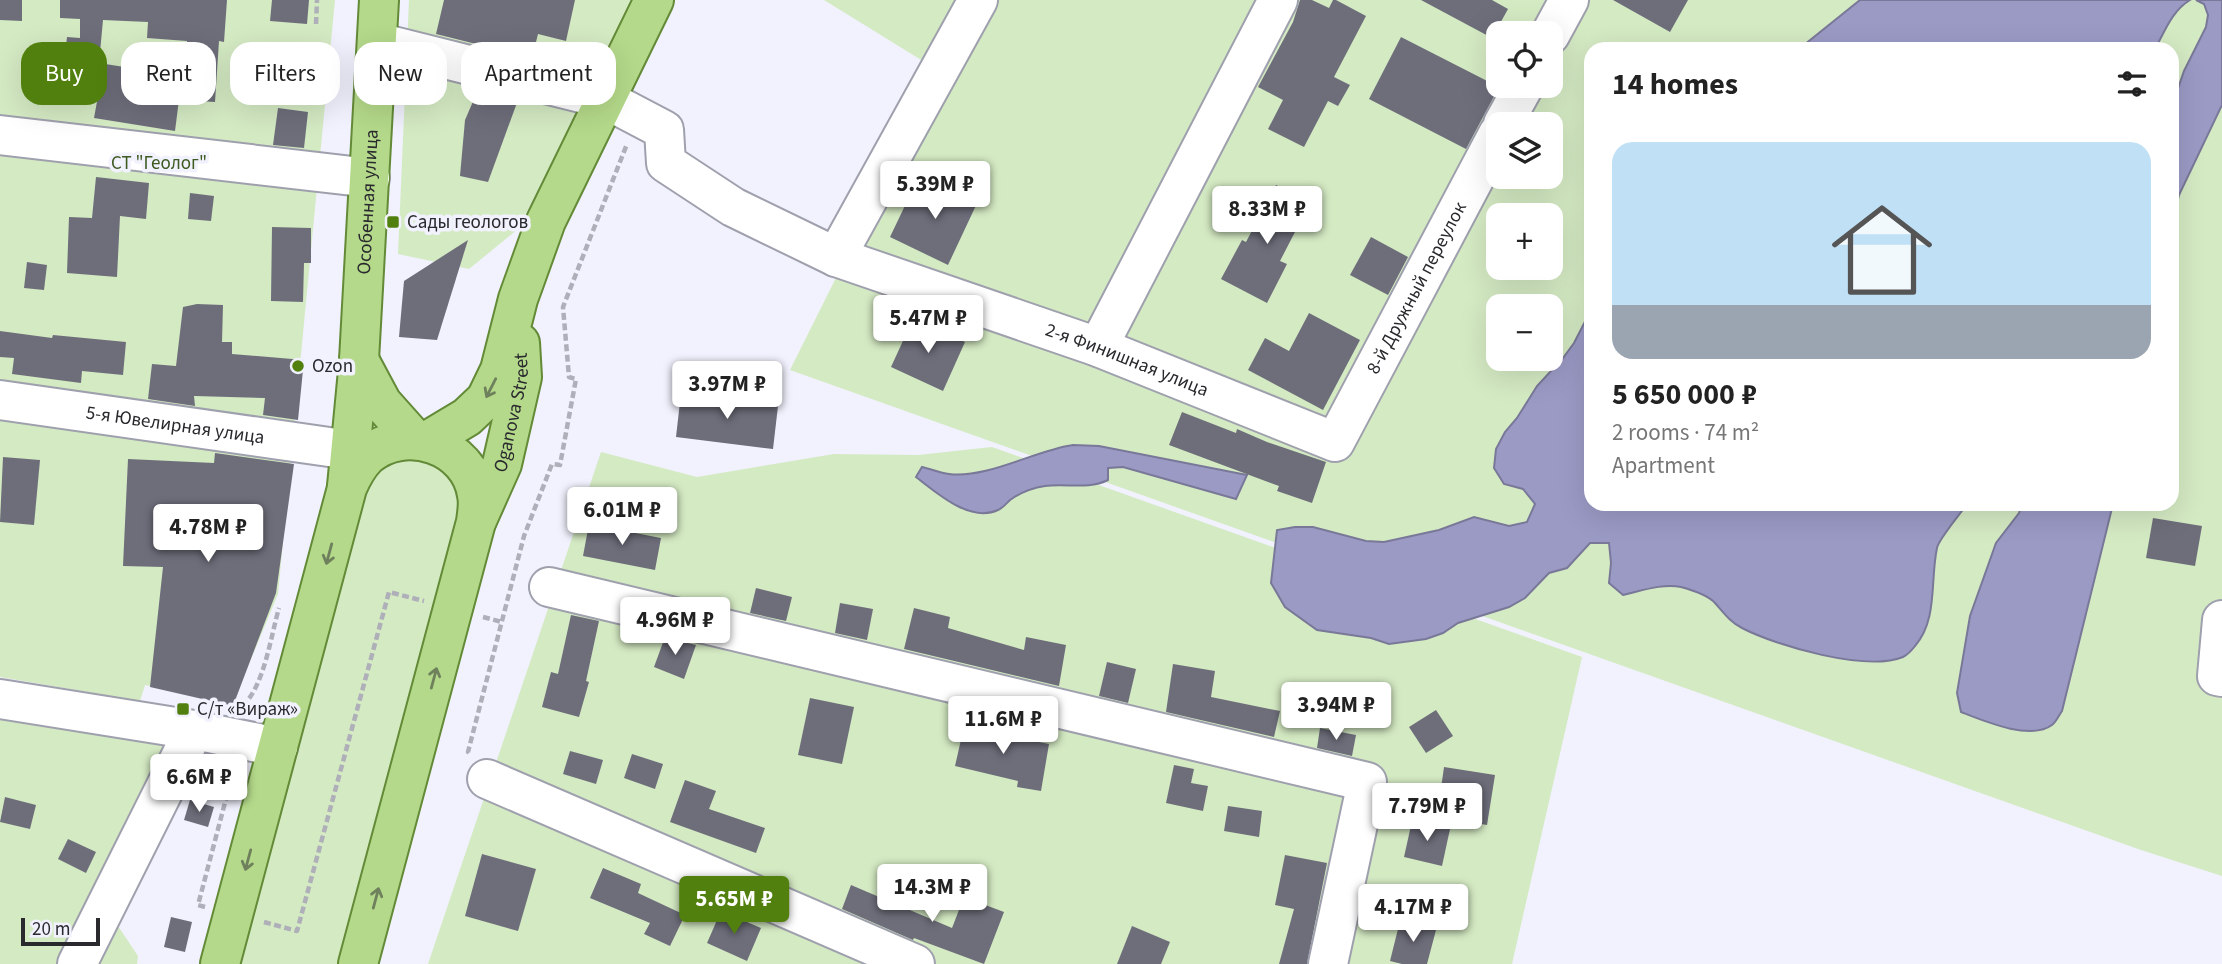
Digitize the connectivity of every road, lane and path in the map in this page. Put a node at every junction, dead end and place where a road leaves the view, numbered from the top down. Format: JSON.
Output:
{"nodes":[{"id":1,"x":317,"y":0,"type":"edge"},
{"id":2,"x":379,"y":0,"type":"edge"},
{"id":3,"x":654,"y":0,"type":"edge"},
{"id":4,"x":978,"y":0,"type":"edge"},
{"id":5,"x":1278,"y":0,"type":"edge"},
{"id":6,"x":1569,"y":0,"type":"edge"},
{"id":7,"x":1558,"y":21,"type":"edge"},
{"id":8,"x":316,"y":24,"type":"dead end"},
{"id":9,"x":377,"y":42,"type":"edge"},
{"id":10,"x":616,"y":77,"type":"edge"},
{"id":11,"x":374,"y":105,"type":"edge"},
{"id":12,"x":602,"y":105,"type":"edge"},
{"id":13,"x":616,"y":105,"type":"edge"},
{"id":14,"x":0,"y":135,"type":"edge"},
{"id":15,"x":630,"y":137,"type":"dead end"},
{"id":16,"x":1486,"y":157,"type":"edge"},
{"id":17,"x":370,"y":178,"type":"junction"},
{"id":18,"x":836,"y":257,"type":"junction"},
{"id":19,"x":519,"y":299,"type":"junction"},
{"id":20,"x":1098,"y":347,"type":"junction"},
{"id":21,"x":359,"y":360,"type":"junction"},
{"id":22,"x":0,"y":400,"type":"edge"},
{"id":23,"x":421,"y":441,"type":"junction"},
{"id":24,"x":1335,"y":442,"type":"joint"},
{"id":25,"x":350,"y":450,"type":"junction"},
{"id":26,"x":347,"y":488,"type":"junction"},
{"id":27,"x":476,"y":522,"type":"junction"},
{"id":28,"x":549,"y":587,"type":"dead end"},
{"id":29,"x":2222,"y":620,"type":"edge"},
{"id":30,"x":2222,"y":677,"type":"edge"},
{"id":31,"x":0,"y":699,"type":"edge"},
{"id":32,"x":194,"y":730,"type":"junction"},
{"id":33,"x":278,"y":747,"type":"junction"},
{"id":34,"x":483,"y":769,"type":"joint"},
{"id":35,"x":77,"y":964,"type":"edge"},
{"id":36,"x":220,"y":964,"type":"edge"},
{"id":37,"x":358,"y":964,"type":"edge"},
{"id":38,"x":915,"y":964,"type":"edge"},
{"id":39,"x":1328,"y":964,"type":"edge"}],
"edges":[{"from":1,"to":8,"type":"path"},
{"from":2,"to":9,"type":"main road","name":"Особенная улица"},
{"from":3,"to":10,"type":"main road","name":"Oganova Street"},
{"from":4,"to":18,"type":"street"},
{"from":5,"to":20,"type":"street"},
{"from":6,"to":7,"type":"street"},
{"from":11,"to":17,"type":"main road","name":"Особенная улица"},
{"from":12,"to":19,"type":"main road","name":"Oganova Street"},
{"from":13,"to":18,"type":"street","name":"2-я Финишная улица"},
{"from":14,"to":17,"type":"street"},
{"from":15,"to":34,"type":"path"},
{"from":16,"to":24,"type":"street","name":"8-й Дружный переулок"},
{"from":17,"to":21,"type":"main road","name":"Особенная улица"},
{"from":18,"to":20,"type":"street","name":"2-я Финишная улица"},
{"from":19,"to":23,"type":"main road","name":"Oganova Street","one_way":true},
{"from":19,"to":27,"type":"main road","name":"Oganova Street"},
{"from":20,"to":24,"type":"street","name":"2-я Финишная улица"},
{"from":21,"to":23,"type":"main road"},
{"from":21,"to":25,"type":"main road","name":"Особенная улица"},
{"from":22,"to":25,"type":"street","name":"5-я Ювелирная улица"},
{"from":23,"to":26,"type":"main road","name":"Oganova Street"},
{"from":23,"to":27,"type":"main road"},
{"from":25,"to":26,"type":"main road","name":"Особенная улица"},
{"from":26,"to":33,"type":"main road","one_way":true},
{"from":37,"to":27,"type":"main road","one_way":true},
{"from":28,"to":39,"type":"street"},
{"from":29,"to":30,"type":"street"},
{"from":31,"to":32,"type":"street"},
{"from":32,"to":33,"type":"street"},
{"from":32,"to":35,"type":"street"},
{"from":33,"to":36,"type":"main road","one_way":true},
{"from":34,"to":38,"type":"street"}]}
